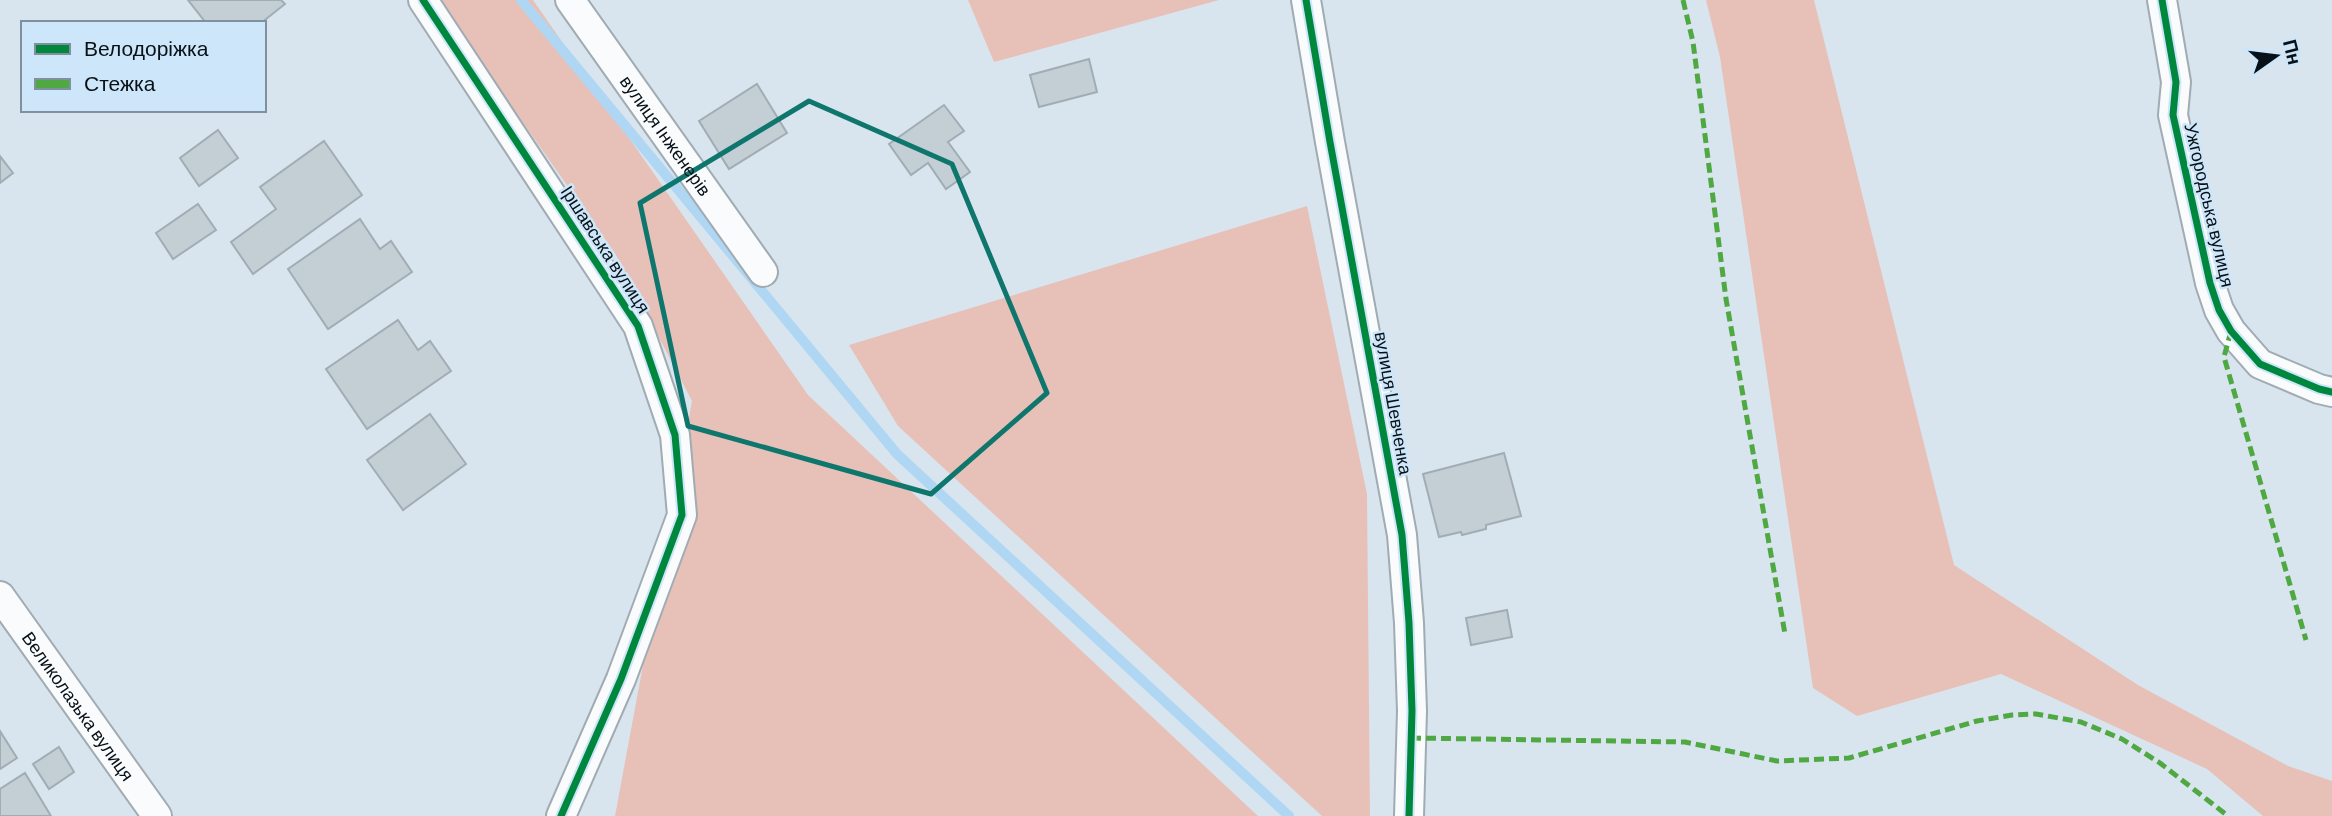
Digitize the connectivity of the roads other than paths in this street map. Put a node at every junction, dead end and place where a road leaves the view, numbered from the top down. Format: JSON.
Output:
{"nodes":[{"id":1,"x":423,"y":0,"type":"edge"},
{"id":2,"x":570,"y":0,"type":"edge"},
{"id":3,"x":1306,"y":0,"type":"edge"},
{"id":4,"x":2162,"y":0,"type":"edge"},
{"id":5,"x":763,"y":272,"type":"dead end"},
{"id":6,"x":2332,"y":392,"type":"edge"},
{"id":7,"x":0,"y":596,"type":"edge"},
{"id":8,"x":157,"y":816,"type":"edge"},
{"id":9,"x":561,"y":816,"type":"edge"},
{"id":10,"x":1409,"y":816,"type":"edge"}],
"edges":[{"from":1,"to":9,"type":"street","name":"Іршавська вулиця"},
{"from":2,"to":5,"type":"street","name":"вулиця Інженерів"},
{"from":3,"to":10,"type":"street","name":"вулиця Шевченка"},
{"from":4,"to":6,"type":"street","name":"Ужгородська вулиця"},
{"from":7,"to":8,"type":"street","name":"Великолазька вулиця"}]}
